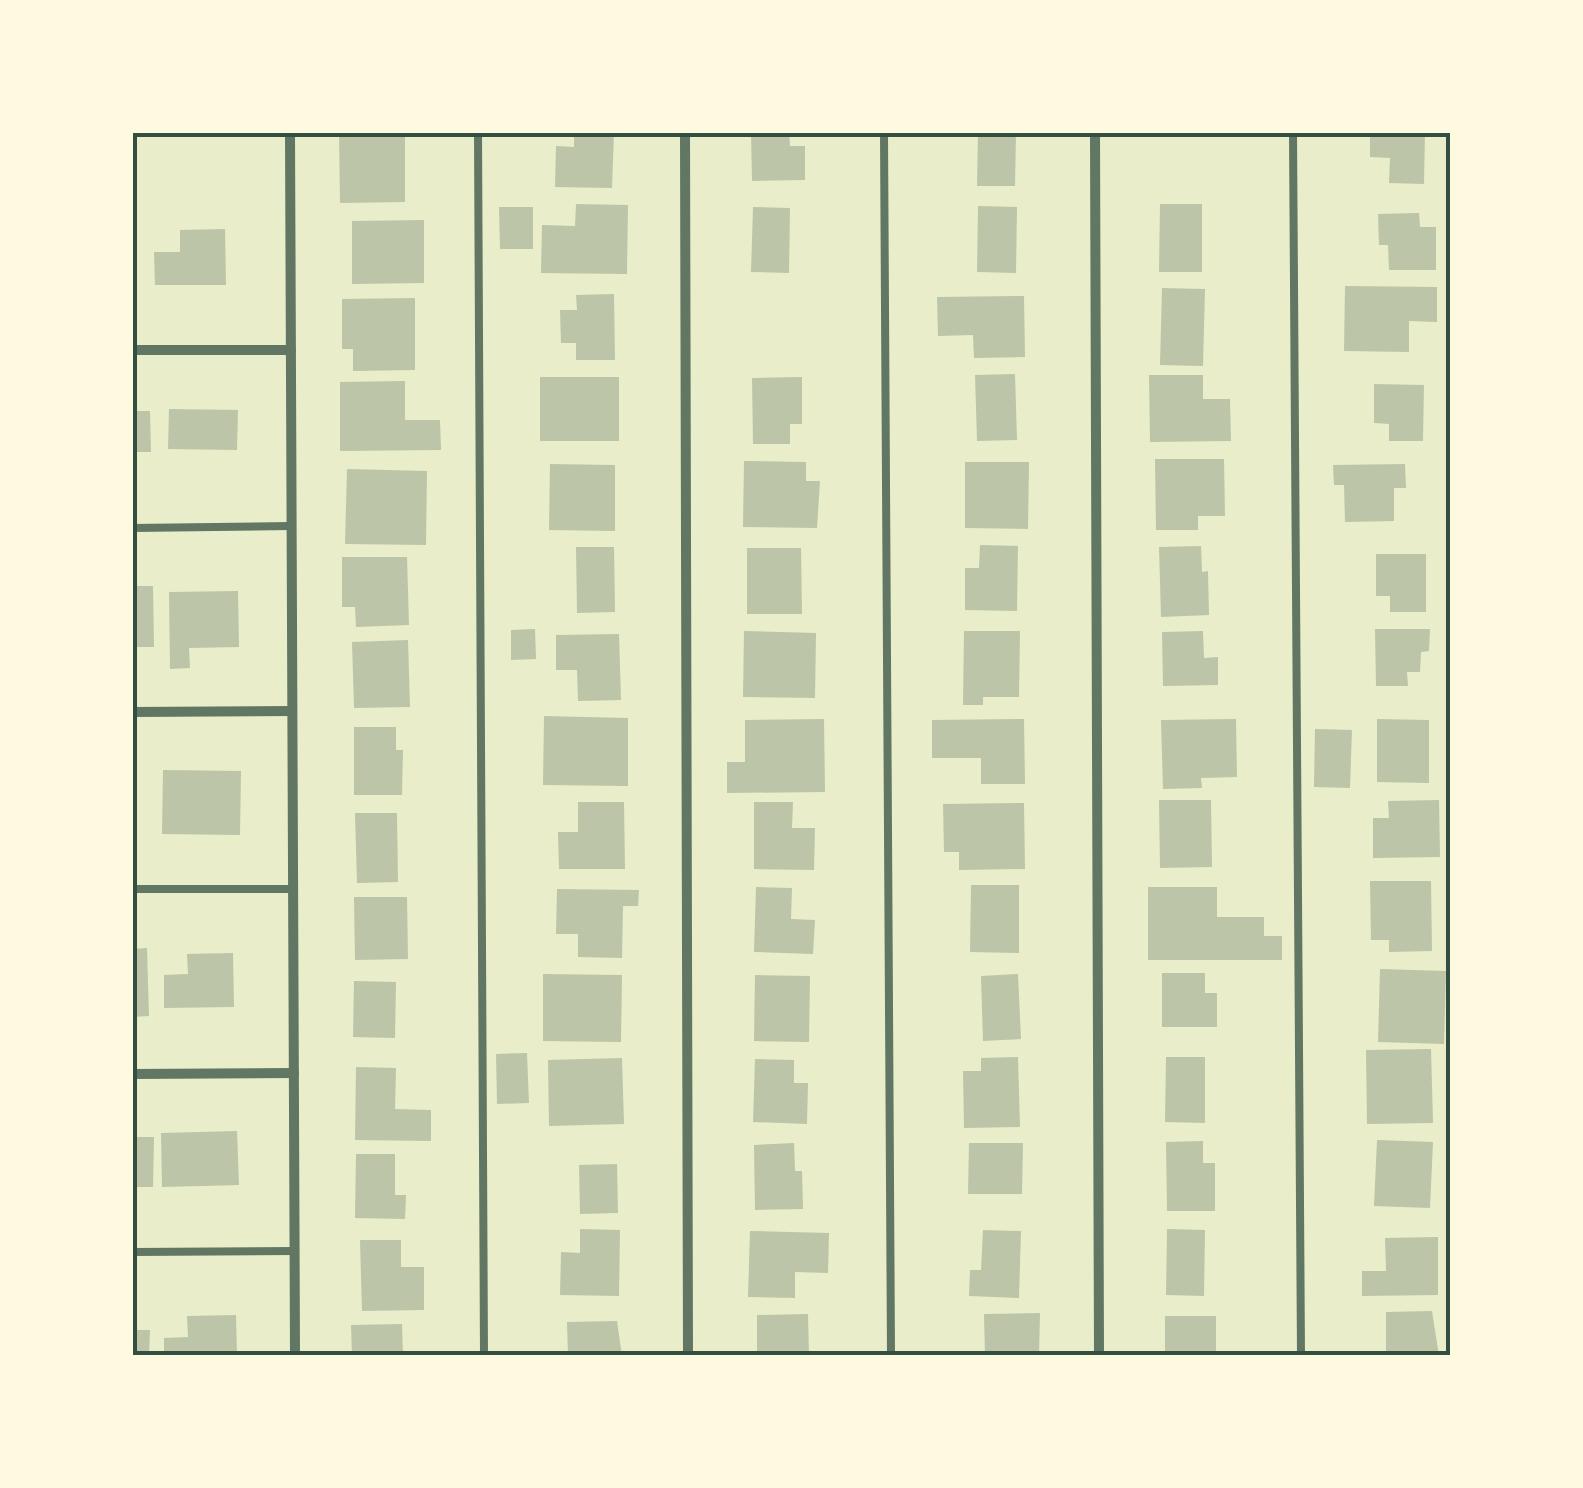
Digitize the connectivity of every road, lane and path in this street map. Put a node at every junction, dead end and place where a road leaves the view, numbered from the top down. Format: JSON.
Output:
{"nodes":[{"id":1,"x":290,"y":132,"type":"edge"},
{"id":2,"x":478,"y":132,"type":"edge"},
{"id":3,"x":685,"y":132,"type":"edge"},
{"id":4,"x":884,"y":132,"type":"edge"},
{"id":5,"x":1095,"y":132,"type":"edge"},
{"id":6,"x":1293,"y":132,"type":"edge"},
{"id":7,"x":132,"y":350,"type":"edge"},
{"id":8,"x":291,"y":350,"type":"junction"},
{"id":9,"x":292,"y":526,"type":"junction"},
{"id":10,"x":132,"y":528,"type":"edge"},
{"id":11,"x":292,"y":711,"type":"junction"},
{"id":12,"x":132,"y":712,"type":"edge"},
{"id":13,"x":132,"y":889,"type":"edge"},
{"id":14,"x":293,"y":889,"type":"junction"},
{"id":15,"x":294,"y":1073,"type":"junction"},
{"id":16,"x":132,"y":1074,"type":"edge"},
{"id":17,"x":295,"y":1251,"type":"junction"},
{"id":18,"x":132,"y":1252,"type":"edge"},
{"id":19,"x":295,"y":1356,"type":"edge"},
{"id":20,"x":484,"y":1356,"type":"edge"},
{"id":21,"x":688,"y":1356,"type":"edge"},
{"id":22,"x":891,"y":1356,"type":"edge"},
{"id":23,"x":1099,"y":1356,"type":"edge"},
{"id":24,"x":1300,"y":1356,"type":"edge"}],
"edges":[{"from":1,"to":8,"type":"street"},
{"from":2,"to":20,"type":"lane"},
{"from":3,"to":21,"type":"street"},
{"from":4,"to":22,"type":"lane"},
{"from":5,"to":23,"type":"street"},
{"from":6,"to":24,"type":"lane"},
{"from":7,"to":8,"type":"street"},
{"from":8,"to":9,"type":"street"},
{"from":9,"to":10,"type":"lane"},
{"from":9,"to":11,"type":"street"},
{"from":11,"to":12,"type":"street"},
{"from":11,"to":14,"type":"street"},
{"from":13,"to":14,"type":"lane"},
{"from":14,"to":15,"type":"street"},
{"from":15,"to":16,"type":"street"},
{"from":15,"to":17,"type":"street"},
{"from":17,"to":18,"type":"lane"},
{"from":17,"to":19,"type":"street"}]}
